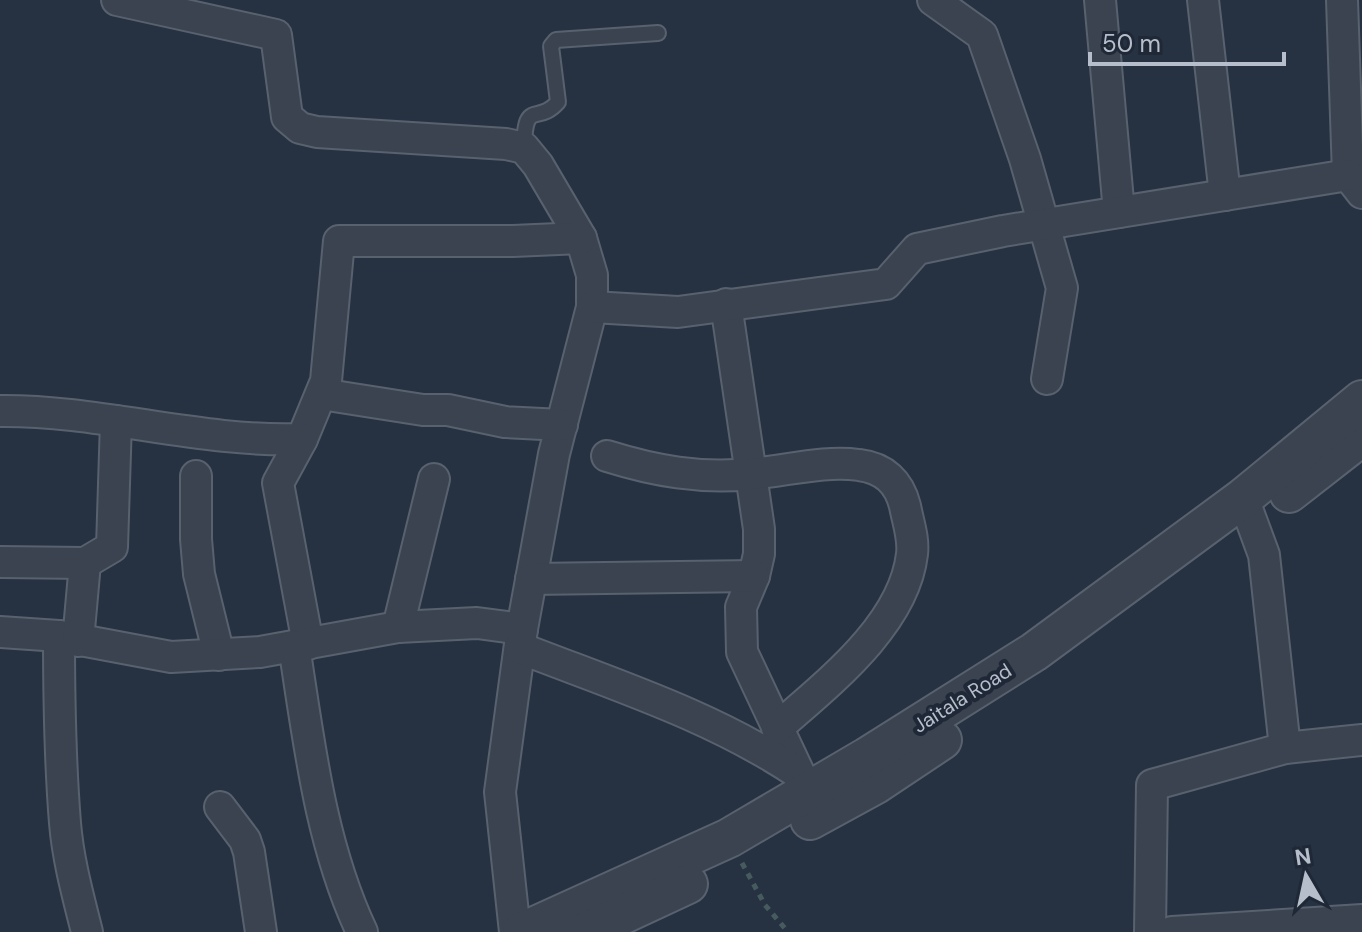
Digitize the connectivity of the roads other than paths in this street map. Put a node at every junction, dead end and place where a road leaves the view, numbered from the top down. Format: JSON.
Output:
{"nodes":[{"id":1,"x":117,"y":0,"type":"edge"},
{"id":2,"x":933,"y":0,"type":"edge"},
{"id":3,"x":1100,"y":0,"type":"edge"},
{"id":4,"x":1203,"y":0,"type":"edge"},
{"id":5,"x":1342,"y":0,"type":"edge"},
{"id":6,"x":658,"y":33,"type":"dead end"},
{"id":7,"x":524,"y":148,"type":"junction"},
{"id":8,"x":1355,"y":184,"type":"edge"},
{"id":9,"x":1225,"y":195,"type":"junction"},
{"id":10,"x":1119,"y":212,"type":"junction"},
{"id":11,"x":1044,"y":224,"type":"junction"},
{"id":12,"x":581,"y":238,"type":"junction"},
{"id":13,"x":726,"y":304,"type":"junction"},
{"id":14,"x":592,"y":307,"type":"junction"},
{"id":15,"x":1047,"y":379,"type":"dead end"},
{"id":16,"x":321,"y":394,"type":"junction"},
{"id":17,"x":1362,"y":400,"type":"edge"},
{"id":18,"x":0,"y":411,"type":"edge"},
{"id":19,"x":116,"y":421,"type":"junction"},
{"id":20,"x":562,"y":425,"type":"junction"},
{"id":21,"x":1362,"y":436,"type":"edge"},
{"id":22,"x":302,"y":439,"type":"junction"},
{"id":23,"x":607,"y":456,"type":"dead end"},
{"id":24,"x":751,"y":474,"type":"junction"},
{"id":25,"x":196,"y":476,"type":"dead end"},
{"id":26,"x":434,"y":479,"type":"dead end"},
{"id":27,"x":1248,"y":510,"type":"junction"},
{"id":28,"x":0,"y":562,"type":"edge"},
{"id":29,"x":85,"y":563,"type":"junction"},
{"id":30,"x":754,"y":576,"type":"junction"},
{"id":31,"x":531,"y":579,"type":"junction"},
{"id":32,"x":398,"y":627,"type":"junction"},
{"id":33,"x":0,"y":632,"type":"edge"},
{"id":34,"x":68,"y":639,"type":"junction"},
{"id":35,"x":521,"y":639,"type":"junction"},
{"id":36,"x":301,"y":645,"type":"junction"},
{"id":37,"x":219,"y":655,"type":"junction"},
{"id":38,"x":777,"y":728,"type":"junction"},
{"id":39,"x":1362,"y":740,"type":"edge"},
{"id":40,"x":1285,"y":748,"type":"junction"},
{"id":41,"x":806,"y":781,"type":"junction"},
{"id":42,"x":220,"y":807,"type":"dead end"},
{"id":43,"x":1362,"y":920,"type":"edge"},
{"id":44,"x":1286,"y":928,"type":"edge"},
{"id":45,"x":87,"y":932,"type":"edge"},
{"id":46,"x":261,"y":932,"type":"edge"},
{"id":47,"x":362,"y":932,"type":"edge"},
{"id":48,"x":515,"y":932,"type":"edge"},
{"id":49,"x":522,"y":932,"type":"edge"},
{"id":50,"x":585,"y":932,"type":"edge"},
{"id":51,"x":1150,"y":932,"type":"edge"},
{"id":52,"x":1172,"y":932,"type":"edge"}],
"edges":[{"from":1,"to":7,"type":"street"},
{"from":2,"to":11,"type":"street"},
{"from":3,"to":10,"type":"street"},
{"from":4,"to":9,"type":"street"},
{"from":5,"to":8,"type":"street"},
{"from":6,"to":7,"type":"lane"},
{"from":7,"to":12,"type":"street"},
{"from":8,"to":9,"type":"street"},
{"from":9,"to":10,"type":"street"},
{"from":10,"to":11,"type":"street"},
{"from":11,"to":13,"type":"street"},
{"from":11,"to":15,"type":"street"},
{"from":12,"to":14,"type":"street"},
{"from":12,"to":16,"type":"street"},
{"from":13,"to":14,"type":"street"},
{"from":13,"to":24,"type":"street"},
{"from":14,"to":20,"type":"street"},
{"from":16,"to":20,"type":"street"},
{"from":16,"to":22,"type":"street"},
{"from":17,"to":27,"type":"street","name":"Jaitala Road"},
{"from":18,"to":19,"type":"street"},
{"from":19,"to":22,"type":"street"},
{"from":19,"to":29,"type":"street"},
{"from":20,"to":31,"type":"street"},
{"from":21,"to":27,"type":"street","name":"Jaitala Road"},
{"from":22,"to":36,"type":"street"},
{"from":23,"to":24,"type":"street"},
{"from":24,"to":30,"type":"street"},
{"from":24,"to":38,"type":"street"},
{"from":25,"to":37,"type":"street"},
{"from":26,"to":32,"type":"street"},
{"from":27,"to":40,"type":"street"},
{"from":27,"to":41,"type":"street","name":"Jaitala Road"},
{"from":27,"to":50,"type":"street","name":"Jaitala Road"},
{"from":28,"to":29,"type":"street"},
{"from":29,"to":34,"type":"street"},
{"from":30,"to":31,"type":"street"},
{"from":30,"to":38,"type":"street"},
{"from":31,"to":35,"type":"street"},
{"from":32,"to":35,"type":"street"},
{"from":32,"to":36,"type":"street"},
{"from":33,"to":34,"type":"street"},
{"from":34,"to":37,"type":"street"},
{"from":34,"to":45,"type":"street"},
{"from":35,"to":41,"type":"street"},
{"from":35,"to":48,"type":"street"},
{"from":36,"to":37,"type":"street"},
{"from":36,"to":47,"type":"street"},
{"from":38,"to":41,"type":"street"},
{"from":39,"to":40,"type":"street"},
{"from":40,"to":51,"type":"street"},
{"from":41,"to":49,"type":"street","name":"Jaitala Road"},
{"from":42,"to":46,"type":"street"},
{"from":43,"to":44,"type":"street"},
{"from":44,"to":52,"type":"street"}]}
